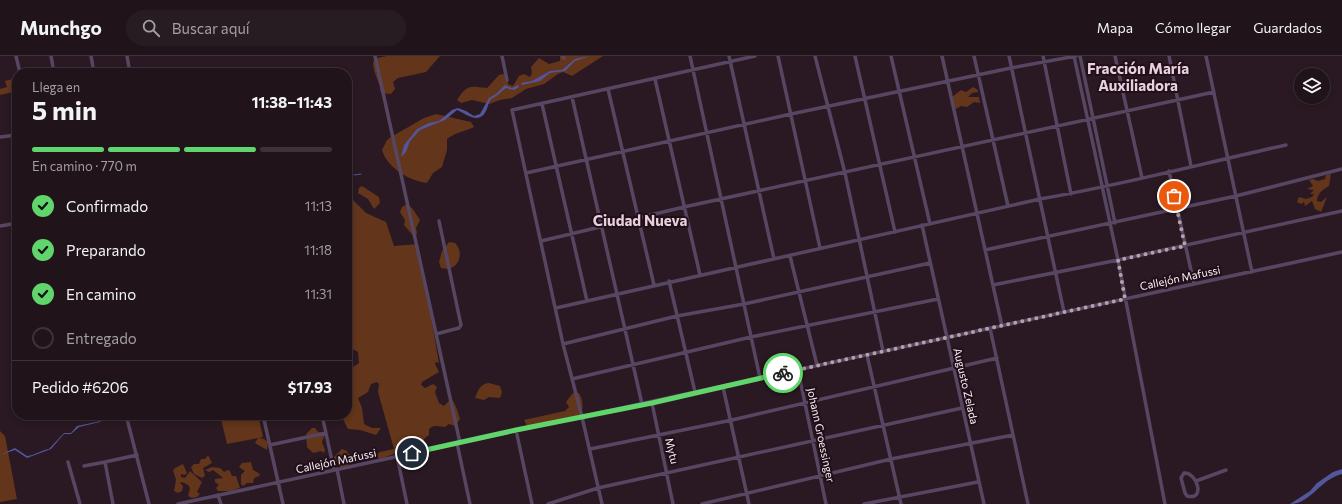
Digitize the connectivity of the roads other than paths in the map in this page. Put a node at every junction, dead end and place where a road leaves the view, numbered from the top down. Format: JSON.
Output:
{"nodes":[{"id":1,"x":16,"y":56,"type":"edge"},
{"id":2,"x":51,"y":56,"type":"edge"},
{"id":3,"x":91,"y":56,"type":"edge"},
{"id":4,"x":127,"y":56,"type":"edge"},
{"id":5,"x":376,"y":56,"type":"edge"},
{"id":6,"x":502,"y":56,"type":"edge"},
{"id":7,"x":690,"y":56,"type":"edge"},
{"id":8,"x":729,"y":56,"type":"edge"},
{"id":9,"x":755,"y":56,"type":"edge"},
{"id":10,"x":778,"y":56,"type":"edge"},
{"id":11,"x":815,"y":56,"type":"edge"},
{"id":12,"x":855,"y":56,"type":"edge"},
{"id":13,"x":891,"y":56,"type":"edge"},
{"id":14,"x":942,"y":56,"type":"edge"},
{"id":15,"x":974,"y":56,"type":"edge"},
{"id":16,"x":1009,"y":56,"type":"edge"},
{"id":17,"x":1043,"y":56,"type":"edge"},
{"id":18,"x":1075,"y":56,"type":"edge"},
{"id":19,"x":1080,"y":56,"type":"edge"},
{"id":20,"x":1115,"y":56,"type":"edge"},
{"id":21,"x":1169,"y":56,"type":"edge"},
{"id":22,"x":1206,"y":56,"type":"edge"},
{"id":23,"x":731,"y":61,"type":"junction"},
{"id":24,"x":1044,"y":62,"type":"junction"},
{"id":25,"x":19,"y":68,"type":"edge"},
{"id":26,"x":53,"y":68,"type":"edge"},
{"id":27,"x":93,"y":68,"type":"edge"},
{"id":28,"x":129,"y":68,"type":"edge"},
{"id":29,"x":1011,"y":68,"type":"junction"},
{"id":30,"x":693,"y":70,"type":"junction"},
{"id":31,"x":978,"y":75,"type":"junction"},
{"id":32,"x":656,"y":78,"type":"junction"},
{"id":33,"x":507,"y":80,"type":"dead end"},
{"id":34,"x":947,"y":81,"type":"junction"},
{"id":35,"x":608,"y":89,"type":"junction"},
{"id":36,"x":900,"y":92,"type":"junction"},
{"id":37,"x":1214,"y":92,"type":"junction"},
{"id":38,"x":572,"y":97,"type":"junction"},
{"id":39,"x":865,"y":99,"type":"junction"},
{"id":40,"x":1178,"y":99,"type":"junction"},
{"id":41,"x":542,"y":104,"type":"junction"},
{"id":42,"x":829,"y":107,"type":"junction"},
{"id":43,"x":1127,"y":111,"type":"junction"},
{"id":44,"x":791,"y":114,"type":"junction"},
{"id":45,"x":1094,"y":119,"type":"junction"},
{"id":46,"x":1089,"y":120,"type":"junction"},
{"id":47,"x":744,"y":124,"type":"junction"},
{"id":48,"x":1057,"y":127,"type":"junction"},
{"id":49,"x":708,"y":132,"type":"junction"},
{"id":50,"x":1026,"y":134,"type":"junction"},
{"id":51,"x":12,"y":136,"type":"edge"},
{"id":52,"x":0,"y":137,"type":"edge"},
{"id":53,"x":668,"y":141,"type":"junction"},
{"id":54,"x":994,"y":141,"type":"junction"},
{"id":55,"x":1286,"y":146,"type":"dead end"},
{"id":56,"x":962,"y":147,"type":"junction"},
{"id":57,"x":622,"y":151,"type":"junction"},
{"id":58,"x":586,"y":158,"type":"junction"},
{"id":59,"x":915,"y":158,"type":"junction"},
{"id":60,"x":1228,"y":158,"type":"junction"},
{"id":61,"x":880,"y":165,"type":"junction"},
{"id":62,"x":556,"y":166,"type":"junction"},
{"id":63,"x":1191,"y":166,"type":"junction"},
{"id":64,"x":1342,"y":169,"type":"edge"},
{"id":65,"x":1169,"y":171,"type":"junction"},
{"id":66,"x":526,"y":173,"type":"junction"},
{"id":67,"x":845,"y":173,"type":"junction"},
{"id":68,"x":1142,"y":178,"type":"junction"},
{"id":69,"x":806,"y":181,"type":"junction"},
{"id":70,"x":1109,"y":187,"type":"junction"},
{"id":71,"x":1103,"y":188,"type":"junction"},
{"id":72,"x":759,"y":192,"type":"junction"},
{"id":73,"x":1072,"y":194,"type":"junction"},
{"id":74,"x":1236,"y":196,"type":"junction"},
{"id":75,"x":722,"y":200,"type":"junction"},
{"id":76,"x":1040,"y":200,"type":"junction"},
{"id":77,"x":1008,"y":206,"type":"junction"},
{"id":78,"x":684,"y":207,"type":"junction"},
{"id":79,"x":1177,"y":209,"type":"junction"},
{"id":80,"x":1342,"y":211,"type":"edge"},
{"id":81,"x":977,"y":213,"type":"junction"},
{"id":82,"x":638,"y":217,"type":"junction"},
{"id":83,"x":439,"y":221,"type":"dead end"},
{"id":84,"x":1115,"y":223,"type":"junction"},
{"id":85,"x":12,"y":224,"type":"edge"},
{"id":86,"x":930,"y":224,"type":"junction"},
{"id":87,"x":1110,"y":224,"type":"junction"},
{"id":88,"x":922,"y":225,"type":"junction"},
{"id":89,"x":0,"y":226,"type":"edge"},
{"id":90,"x":601,"y":226,"type":"junction"},
{"id":91,"x":895,"y":232,"type":"junction"},
{"id":92,"x":571,"y":233,"type":"junction"},
{"id":93,"x":1243,"y":233,"type":"junction"},
{"id":94,"x":1048,"y":237,"type":"junction"},
{"id":95,"x":858,"y":240,"type":"junction"},
{"id":96,"x":541,"y":241,"type":"junction"},
{"id":97,"x":1185,"y":246,"type":"junction"},
{"id":98,"x":820,"y":248,"type":"junction"},
{"id":99,"x":985,"y":250,"type":"junction"},
{"id":100,"x":1342,"y":252,"type":"edge"},
{"id":101,"x":790,"y":256,"type":"junction"},
{"id":102,"x":774,"y":259,"type":"junction"},
{"id":103,"x":1118,"y":260,"type":"junction"},
{"id":104,"x":930,"y":263,"type":"junction"},
{"id":105,"x":736,"y":267,"type":"junction"},
{"id":106,"x":1056,"y":272,"type":"junction"},
{"id":107,"x":1252,"y":272,"type":"junction"},
{"id":108,"x":700,"y":275,"type":"junction"},
{"id":109,"x":866,"y":275,"type":"junction"},
{"id":110,"x":669,"y":282,"type":"junction"},
{"id":111,"x":1194,"y":284,"type":"junction"},
{"id":112,"x":654,"y":285,"type":"junction"},
{"id":113,"x":993,"y":286,"type":"junction"},
{"id":114,"x":800,"y":292,"type":"junction"},
{"id":115,"x":617,"y":293,"type":"junction"},
{"id":116,"x":938,"y":299,"type":"junction"},
{"id":117,"x":1125,"y":299,"type":"junction"},
{"id":118,"x":587,"y":300,"type":"junction"},
{"id":119,"x":744,"y":304,"type":"junction"},
{"id":120,"x":556,"y":308,"type":"junction"},
{"id":121,"x":874,"y":311,"type":"junction"},
{"id":122,"x":1064,"y":312,"type":"junction"},
{"id":123,"x":677,"y":316,"type":"junction"},
{"id":124,"x":808,"y":325,"type":"junction"},
{"id":125,"x":1002,"y":326,"type":"junction"},
{"id":126,"x":625,"y":328,"type":"junction"},
{"id":127,"x":990,"y":328,"type":"junction"},
{"id":128,"x":436,"y":334,"type":"junction"},
{"id":129,"x":751,"y":336,"type":"junction"},
{"id":130,"x":946,"y":338,"type":"junction"},
{"id":131,"x":563,"y":344,"type":"junction"},
{"id":132,"x":686,"y":351,"type":"junction"},
{"id":133,"x":883,"y":351,"type":"junction"},
{"id":134,"x":867,"y":355,"type":"junction"},
{"id":135,"x":997,"y":358,"type":"junction"},
{"id":136,"x":633,"y":364,"type":"junction"},
{"id":137,"x":817,"y":365,"type":"junction"},
{"id":138,"x":953,"y":368,"type":"junction"},
{"id":139,"x":798,"y":370,"type":"junction"},
{"id":140,"x":760,"y":378,"type":"junction"},
{"id":141,"x":572,"y":379,"type":"junction"},
{"id":142,"x":723,"y":387,"type":"junction"},
{"id":143,"x":875,"y":387,"type":"junction"},
{"id":144,"x":695,"y":392,"type":"junction"},
{"id":145,"x":652,"y":403,"type":"junction"},
{"id":146,"x":804,"y":403,"type":"junction"},
{"id":147,"x":642,"y":404,"type":"junction"},
{"id":148,"x":962,"y":408,"type":"junction"},
{"id":149,"x":582,"y":417,"type":"junction"},
{"id":150,"x":127,"y":420,"type":"edge"},
{"id":151,"x":264,"y":420,"type":"edge"},
{"id":152,"x":323,"y":420,"type":"edge"},
{"id":153,"x":732,"y":420,"type":"junction"},
{"id":154,"x":883,"y":426,"type":"junction"},
{"id":155,"x":516,"y":430,"type":"junction"},
{"id":156,"x":326,"y":433,"type":"junction"},
{"id":157,"x":1013,"y":435,"type":"junction"},
{"id":158,"x":659,"y":436,"type":"junction"},
{"id":159,"x":813,"y":441,"type":"junction"},
{"id":160,"x":459,"y":443,"type":"junction"},
{"id":161,"x":970,"y":444,"type":"junction"},
{"id":162,"x":270,"y":445,"type":"junction"},
{"id":163,"x":590,"y":449,"type":"junction"},
{"id":164,"x":137,"y":455,"type":"junction"},
{"id":165,"x":398,"y":456,"type":"junction"},
{"id":166,"x":739,"y":457,"type":"junction"},
{"id":167,"x":891,"y":459,"type":"junction"},
{"id":168,"x":68,"y":462,"type":"dead end"},
{"id":169,"x":105,"y":462,"type":"junction"},
{"id":170,"x":84,"y":466,"type":"dead end"},
{"id":171,"x":336,"y":470,"type":"junction"},
{"id":172,"x":1226,"y":470,"type":"dead end"},
{"id":173,"x":668,"y":472,"type":"junction"},
{"id":174,"x":820,"y":476,"type":"junction"},
{"id":175,"x":1196,"y":481,"type":"junction"},
{"id":176,"x":278,"y":482,"type":"junction"},
{"id":177,"x":978,"y":482,"type":"junction"},
{"id":178,"x":598,"y":488,"type":"junction"},
{"id":179,"x":218,"y":495,"type":"junction"},
{"id":180,"x":747,"y":495,"type":"junction"},
{"id":181,"x":899,"y":496,"type":"junction"},
{"id":182,"x":80,"y":504,"type":"edge"},
{"id":183,"x":113,"y":504,"type":"edge"},
{"id":184,"x":149,"y":504,"type":"edge"},
{"id":185,"x":178,"y":504,"type":"edge"},
{"id":186,"x":221,"y":504,"type":"edge"},
{"id":187,"x":283,"y":504,"type":"edge"},
{"id":188,"x":344,"y":504,"type":"edge"},
{"id":189,"x":407,"y":504,"type":"edge"},
{"id":190,"x":470,"y":504,"type":"edge"},
{"id":191,"x":532,"y":504,"type":"edge"},
{"id":192,"x":548,"y":504,"type":"edge"},
{"id":193,"x":602,"y":504,"type":"edge"},
{"id":194,"x":673,"y":504,"type":"edge"},
{"id":195,"x":702,"y":504,"type":"edge"},
{"id":196,"x":749,"y":504,"type":"edge"},
{"id":197,"x":826,"y":504,"type":"edge"},
{"id":198,"x":864,"y":504,"type":"edge"},
{"id":199,"x":901,"y":504,"type":"edge"},
{"id":200,"x":984,"y":504,"type":"edge"},
{"id":201,"x":1028,"y":504,"type":"edge"},
{"id":202,"x":1165,"y":504,"type":"edge"}],
"edges":[{"from":1,"to":25,"type":"street"},
{"from":2,"to":26,"type":"street"},
{"from":3,"to":27,"type":"street"},
{"from":4,"to":28,"type":"street"},
{"from":5,"to":128,"type":"street"},
{"from":6,"to":33,"type":"street"},
{"from":7,"to":30,"type":"street"},
{"from":8,"to":23,"type":"street"},
{"from":9,"to":23,"type":"street"},
{"from":10,"to":44,"type":"street"},
{"from":11,"to":42,"type":"street"},
{"from":12,"to":39,"type":"street"},
{"from":13,"to":36,"type":"street"},
{"from":14,"to":34,"type":"street"},
{"from":15,"to":31,"type":"street"},
{"from":16,"to":29,"type":"street"},
{"from":17,"to":24,"type":"street"},
{"from":18,"to":24,"type":"street"},
{"from":18,"to":46,"type":"street"},
{"from":19,"to":45,"type":"street"},
{"from":20,"to":43,"type":"street"},
{"from":21,"to":40,"type":"street"},
{"from":22,"to":37,"type":"street"},
{"from":23,"to":30,"type":"street"},
{"from":23,"to":47,"type":"street"},
{"from":24,"to":29,"type":"street"},
{"from":24,"to":48,"type":"street"},
{"from":29,"to":31,"type":"street"},
{"from":29,"to":50,"type":"street"},
{"from":30,"to":32,"type":"street"},
{"from":30,"to":49,"type":"street"},
{"from":31,"to":34,"type":"street"},
{"from":31,"to":54,"type":"street"},
{"from":32,"to":35,"type":"street"},
{"from":32,"to":53,"type":"street"},
{"from":34,"to":36,"type":"street"},
{"from":34,"to":56,"type":"street"},
{"from":35,"to":38,"type":"street"},
{"from":35,"to":57,"type":"street"},
{"from":36,"to":39,"type":"street"},
{"from":36,"to":59,"type":"street"},
{"from":37,"to":40,"type":"street"},
{"from":37,"to":60,"type":"street"},
{"from":38,"to":41,"type":"street"},
{"from":38,"to":58,"type":"street"},
{"from":39,"to":42,"type":"street"},
{"from":39,"to":61,"type":"street"},
{"from":40,"to":43,"type":"street"},
{"from":40,"to":63,"type":"street"},
{"from":41,"to":62,"type":"street"},
{"from":41,"to":66,"type":"street"},
{"from":42,"to":44,"type":"street"},
{"from":42,"to":67,"type":"street"},
{"from":43,"to":45,"type":"street"},
{"from":43,"to":68,"type":"street"},
{"from":44,"to":47,"type":"street"},
{"from":44,"to":69,"type":"street"},
{"from":45,"to":46,"type":"street"},
{"from":45,"to":70,"type":"street"},
{"from":46,"to":48,"type":"street"},
{"from":46,"to":71,"type":"street"},
{"from":47,"to":49,"type":"street"},
{"from":47,"to":72,"type":"street"},
{"from":48,"to":50,"type":"street"},
{"from":48,"to":73,"type":"street"},
{"from":49,"to":53,"type":"street"},
{"from":49,"to":75,"type":"street"},
{"from":50,"to":54,"type":"street"},
{"from":50,"to":76,"type":"street"},
{"from":51,"to":52,"type":"street"},
{"from":53,"to":57,"type":"street"},
{"from":53,"to":78,"type":"street"},
{"from":54,"to":56,"type":"street"},
{"from":54,"to":77,"type":"street"},
{"from":55,"to":60,"type":"street"},
{"from":56,"to":59,"type":"street"},
{"from":56,"to":81,"type":"street"},
{"from":57,"to":58,"type":"street"},
{"from":57,"to":82,"type":"street"},
{"from":58,"to":62,"type":"street"},
{"from":58,"to":90,"type":"street"},
{"from":59,"to":61,"type":"street"},
{"from":59,"to":86,"type":"street"},
{"from":60,"to":63,"type":"street"},
{"from":60,"to":74,"type":"street"},
{"from":61,"to":67,"type":"street"},
{"from":61,"to":91,"type":"street"},
{"from":62,"to":66,"type":"street"},
{"from":62,"to":92,"type":"street"},
{"from":63,"to":65,"type":"street"},
{"from":64,"to":74,"type":"street"},
{"from":65,"to":68,"type":"street"},
{"from":65,"to":79,"type":"street"},
{"from":66,"to":96,"type":"street"},
{"from":67,"to":69,"type":"street"},
{"from":67,"to":95,"type":"street"},
{"from":68,"to":70,"type":"street"},
{"from":69,"to":72,"type":"street"},
{"from":69,"to":98,"type":"street"},
{"from":70,"to":71,"type":"street"},
{"from":70,"to":84,"type":"street"},
{"from":71,"to":73,"type":"street"},
{"from":71,"to":87,"type":"street"},
{"from":72,"to":75,"type":"street"},
{"from":72,"to":102,"type":"street"},
{"from":73,"to":76,"type":"street"},
{"from":74,"to":79,"type":"street"},
{"from":74,"to":93,"type":"street"},
{"from":75,"to":78,"type":"street"},
{"from":75,"to":105,"type":"street"},
{"from":76,"to":77,"type":"street"},
{"from":76,"to":94,"type":"street"},
{"from":77,"to":81,"type":"street"},
{"from":78,"to":82,"type":"street"},
{"from":78,"to":108,"type":"street"},
{"from":79,"to":84,"type":"street"},
{"from":79,"to":97,"type":"street"},
{"from":80,"to":93,"type":"street"},
{"from":81,"to":86,"type":"street"},
{"from":81,"to":99,"type":"street"},
{"from":82,"to":90,"type":"street"},
{"from":82,"to":112,"type":"street"},
{"from":83,"to":128,"type":"street"},
{"from":84,"to":87,"type":"street"},
{"from":85,"to":89,"type":"street"},
{"from":86,"to":88,"type":"street"},
{"from":87,"to":94,"type":"street"},
{"from":87,"to":103,"type":"street"},
{"from":88,"to":91,"type":"street"},
{"from":88,"to":104,"type":"street","name":"Augusto Zelada"},
{"from":90,"to":92,"type":"street"},
{"from":90,"to":115,"type":"street"},
{"from":91,"to":95,"type":"street"},
{"from":92,"to":96,"type":"street"},
{"from":92,"to":118,"type":"street"},
{"from":93,"to":97,"type":"street"},
{"from":93,"to":107,"type":"street"},
{"from":94,"to":99,"type":"street"},
{"from":94,"to":106,"type":"street"},
{"from":95,"to":98,"type":"street"},
{"from":95,"to":109,"type":"street"},
{"from":96,"to":120,"type":"street"},
{"from":97,"to":103,"type":"street"},
{"from":97,"to":111,"type":"street"},
{"from":98,"to":101,"type":"street"},
{"from":99,"to":113,"type":"street"},
{"from":100,"to":107,"type":"street","name":"Callejón Mafussi"},
{"from":101,"to":102,"type":"street"},
{"from":101,"to":114,"type":"street"},
{"from":102,"to":105,"type":"street"},
{"from":103,"to":106,"type":"street"},
{"from":103,"to":117,"type":"street"},
{"from":104,"to":109,"type":"street"},
{"from":104,"to":116,"type":"street","name":"Augusto Zelada"},
{"from":105,"to":108,"type":"street"},
{"from":105,"to":119,"type":"street"},
{"from":106,"to":113,"type":"street"},
{"from":106,"to":122,"type":"street"},
{"from":107,"to":111,"type":"street","name":"Callejón Mafussi"},
{"from":108,"to":110,"type":"street"},
{"from":109,"to":114,"type":"street"},
{"from":109,"to":121,"type":"street"},
{"from":110,"to":112,"type":"street"},
{"from":110,"to":123,"type":"street"},
{"from":111,"to":117,"type":"street","name":"Callejón Mafussi"},
{"from":112,"to":115,"type":"street"},
{"from":113,"to":125,"type":"street"},
{"from":114,"to":119,"type":"street"},
{"from":114,"to":124,"type":"street"},
{"from":115,"to":118,"type":"street"},
{"from":115,"to":126,"type":"street"},
{"from":116,"to":121,"type":"street"},
{"from":116,"to":130,"type":"street","name":"Augusto Zelada"},
{"from":117,"to":122,"type":"street","name":"Callejón Mafussi"},
{"from":117,"to":202,"type":"street"},
{"from":118,"to":120,"type":"street"},
{"from":119,"to":123,"type":"street"},
{"from":119,"to":129,"type":"street"},
{"from":120,"to":131,"type":"street"},
{"from":121,"to":124,"type":"street"},
{"from":121,"to":133,"type":"street"},
{"from":122,"to":125,"type":"street","name":"Callejón Mafussi"},
{"from":123,"to":126,"type":"street"},
{"from":123,"to":132,"type":"street"},
{"from":124,"to":129,"type":"street"},
{"from":124,"to":137,"type":"street"},
{"from":125,"to":127,"type":"street","name":"Callejón Mafussi"},
{"from":126,"to":131,"type":"street"},
{"from":126,"to":136,"type":"street"},
{"from":127,"to":130,"type":"street","name":"Callejón Mafussi"},
{"from":127,"to":135,"type":"street"},
{"from":128,"to":160,"type":"street"},
{"from":129,"to":132,"type":"street"},
{"from":129,"to":140,"type":"street"},
{"from":130,"to":133,"type":"street","name":"Callejón Mafussi"},
{"from":130,"to":138,"type":"street","name":"Augusto Zelada"},
{"from":131,"to":141,"type":"street"},
{"from":132,"to":136,"type":"street"},
{"from":132,"to":144,"type":"street"},
{"from":133,"to":134,"type":"street","name":"Callejón Mafussi"},
{"from":134,"to":137,"type":"street","name":"Callejón Mafussi"},
{"from":134,"to":143,"type":"street"},
{"from":135,"to":138,"type":"street"},
{"from":135,"to":157,"type":"street"},
{"from":136,"to":141,"type":"street"},
{"from":136,"to":147,"type":"street"},
{"from":137,"to":139,"type":"street","name":"Callejón Mafussi"},
{"from":138,"to":143,"type":"street"},
{"from":138,"to":148,"type":"street","name":"Augusto Zelada"},
{"from":139,"to":140,"type":"street","name":"Callejón Mafussi"},
{"from":139,"to":146,"type":"street","name":"Johann Groessinger"},
{"from":140,"to":142,"type":"street","name":"Callejón Mafussi"},
{"from":141,"to":149,"type":"street"},
{"from":142,"to":144,"type":"street","name":"Callejón Mafussi"},
{"from":142,"to":153,"type":"street"},
{"from":143,"to":146,"type":"street"},
{"from":143,"to":154,"type":"street"},
{"from":144,"to":145,"type":"street","name":"Callejón Mafussi"},
{"from":145,"to":147,"type":"street","name":"Callejón Mafussi"},
{"from":145,"to":158,"type":"street","name":"Mytu"},
{"from":146,"to":153,"type":"street"},
{"from":146,"to":159,"type":"street","name":"Johann Groessinger"},
{"from":147,"to":149,"type":"street","name":"Callejón Mafussi"},
{"from":148,"to":154,"type":"street"},
{"from":148,"to":161,"type":"street","name":"Augusto Zelada"},
{"from":149,"to":155,"type":"street","name":"Callejón Mafussi"},
{"from":149,"to":163,"type":"street"},
{"from":150,"to":164,"type":"street"},
{"from":151,"to":162,"type":"street"},
{"from":152,"to":156,"type":"street"},
{"from":153,"to":158,"type":"street"},
{"from":153,"to":166,"type":"street"},
{"from":154,"to":159,"type":"street"},
{"from":154,"to":167,"type":"street"},
{"from":155,"to":160,"type":"street","name":"Callejón Mafussi"},
{"from":155,"to":191,"type":"street"},
{"from":156,"to":162,"type":"street"},
{"from":156,"to":171,"type":"street"},
{"from":157,"to":161,"type":"street"},
{"from":157,"to":201,"type":"street"},
{"from":158,"to":163,"type":"street"},
{"from":158,"to":173,"type":"street","name":"Mytu"},
{"from":159,"to":166,"type":"street"},
{"from":159,"to":174,"type":"street","name":"Johann Groessinger"},
{"from":160,"to":165,"type":"street","name":"Callejón Mafussi"},
{"from":160,"to":190,"type":"street"},
{"from":161,"to":167,"type":"street"},
{"from":161,"to":177,"type":"street","name":"Augusto Zelada"},
{"from":162,"to":176,"type":"street"},
{"from":163,"to":178,"type":"street"},
{"from":164,"to":169,"type":"street"},
{"from":164,"to":184,"type":"street"},
{"from":165,"to":171,"type":"street","name":"Callejón Mafussi"},
{"from":165,"to":189,"type":"street"},
{"from":166,"to":173,"type":"street"},
{"from":166,"to":180,"type":"street"},
{"from":167,"to":174,"type":"street"},
{"from":167,"to":181,"type":"street"},
{"from":168,"to":182,"type":"street"},
{"from":169,"to":170,"type":"street"},
{"from":169,"to":183,"type":"street"},
{"from":171,"to":176,"type":"street","name":"Callejón Mafussi"},
{"from":171,"to":188,"type":"street"},
{"from":172,"to":175,"type":"street"},
{"from":173,"to":178,"type":"street"},
{"from":173,"to":194,"type":"street","name":"Mytu"},
{"from":174,"to":180,"type":"street"},
{"from":174,"to":197,"type":"street","name":"Johann Groessinger"},
{"from":175,"to":175,"type":"street"},
{"from":176,"to":179,"type":"street","name":"Callejón Mafussi"},
{"from":176,"to":187,"type":"street"},
{"from":177,"to":181,"type":"street"},
{"from":177,"to":200,"type":"street","name":"Augusto Zelada"},
{"from":178,"to":192,"type":"street"},
{"from":178,"to":193,"type":"street"},
{"from":179,"to":185,"type":"street","name":"Callejón Mafussi"},
{"from":179,"to":186,"type":"street"},
{"from":180,"to":195,"type":"street"},
{"from":180,"to":196,"type":"street"},
{"from":181,"to":198,"type":"street"},
{"from":181,"to":199,"type":"street"}]}
